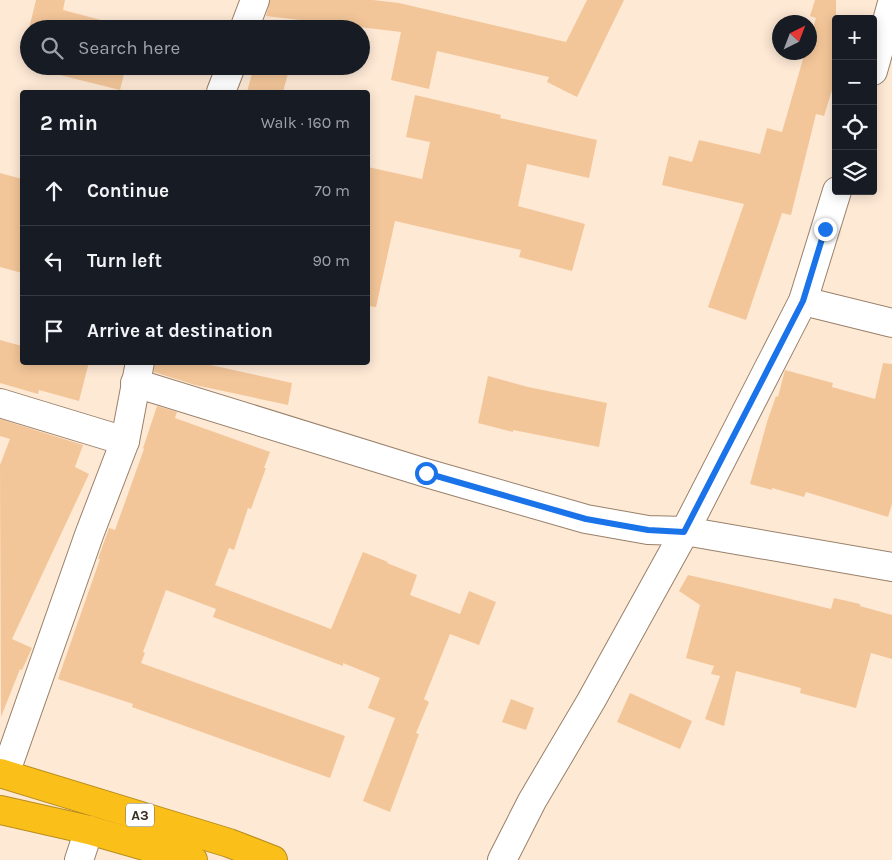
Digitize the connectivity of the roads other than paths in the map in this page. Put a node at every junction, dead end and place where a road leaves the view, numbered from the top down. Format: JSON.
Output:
{"nodes":[{"id":1,"x":255,"y":0,"type":"edge"},
{"id":2,"x":892,"y":3,"type":"edge"},
{"id":3,"x":247,"y":20,"type":"edge"},
{"id":4,"x":876,"y":60,"type":"edge"},
{"id":5,"x":227,"y":75,"type":"edge"},
{"id":6,"x":222,"y":90,"type":"edge"},
{"id":7,"x":836,"y":195,"type":"edge"},
{"id":8,"x":803,"y":301,"type":"junction"},
{"id":9,"x":892,"y":323,"type":"edge"},
{"id":10,"x":137,"y":373,"type":"edge"},
{"id":11,"x":0,"y":403,"type":"edge"},
{"id":12,"x":126,"y":440,"type":"junction"},
{"id":13,"x":684,"y":532,"type":"junction"},
{"id":14,"x":892,"y":566,"type":"edge"},
{"id":15,"x":2,"y":774,"type":"edge"},
{"id":16,"x":0,"y":810,"type":"edge"},
{"id":17,"x":89,"y":830,"type":"junction"},
{"id":18,"x":79,"y":860,"type":"edge"},
{"id":19,"x":193,"y":860,"type":"edge"},
{"id":20,"x":273,"y":860,"type":"edge"},
{"id":21,"x":502,"y":860,"type":"edge"}],
"edges":[{"from":1,"to":3,"type":"street"},
{"from":2,"to":4,"type":"street"},
{"from":5,"to":6,"type":"street"},
{"from":7,"to":8,"type":"street"},
{"from":8,"to":9,"type":"street"},
{"from":8,"to":13,"type":"street"},
{"from":10,"to":12,"type":"street"},
{"from":10,"to":13,"type":"street"},
{"from":11,"to":12,"type":"street"},
{"from":12,"to":15,"type":"street"},
{"from":13,"to":14,"type":"street"},
{"from":13,"to":21,"type":"street"},
{"from":15,"to":20,"type":"highway","number":"A3"},
{"from":16,"to":17,"type":"highway","number":"A3"},
{"from":17,"to":18,"type":"street"},
{"from":17,"to":19,"type":"highway","number":"A3"}]}
